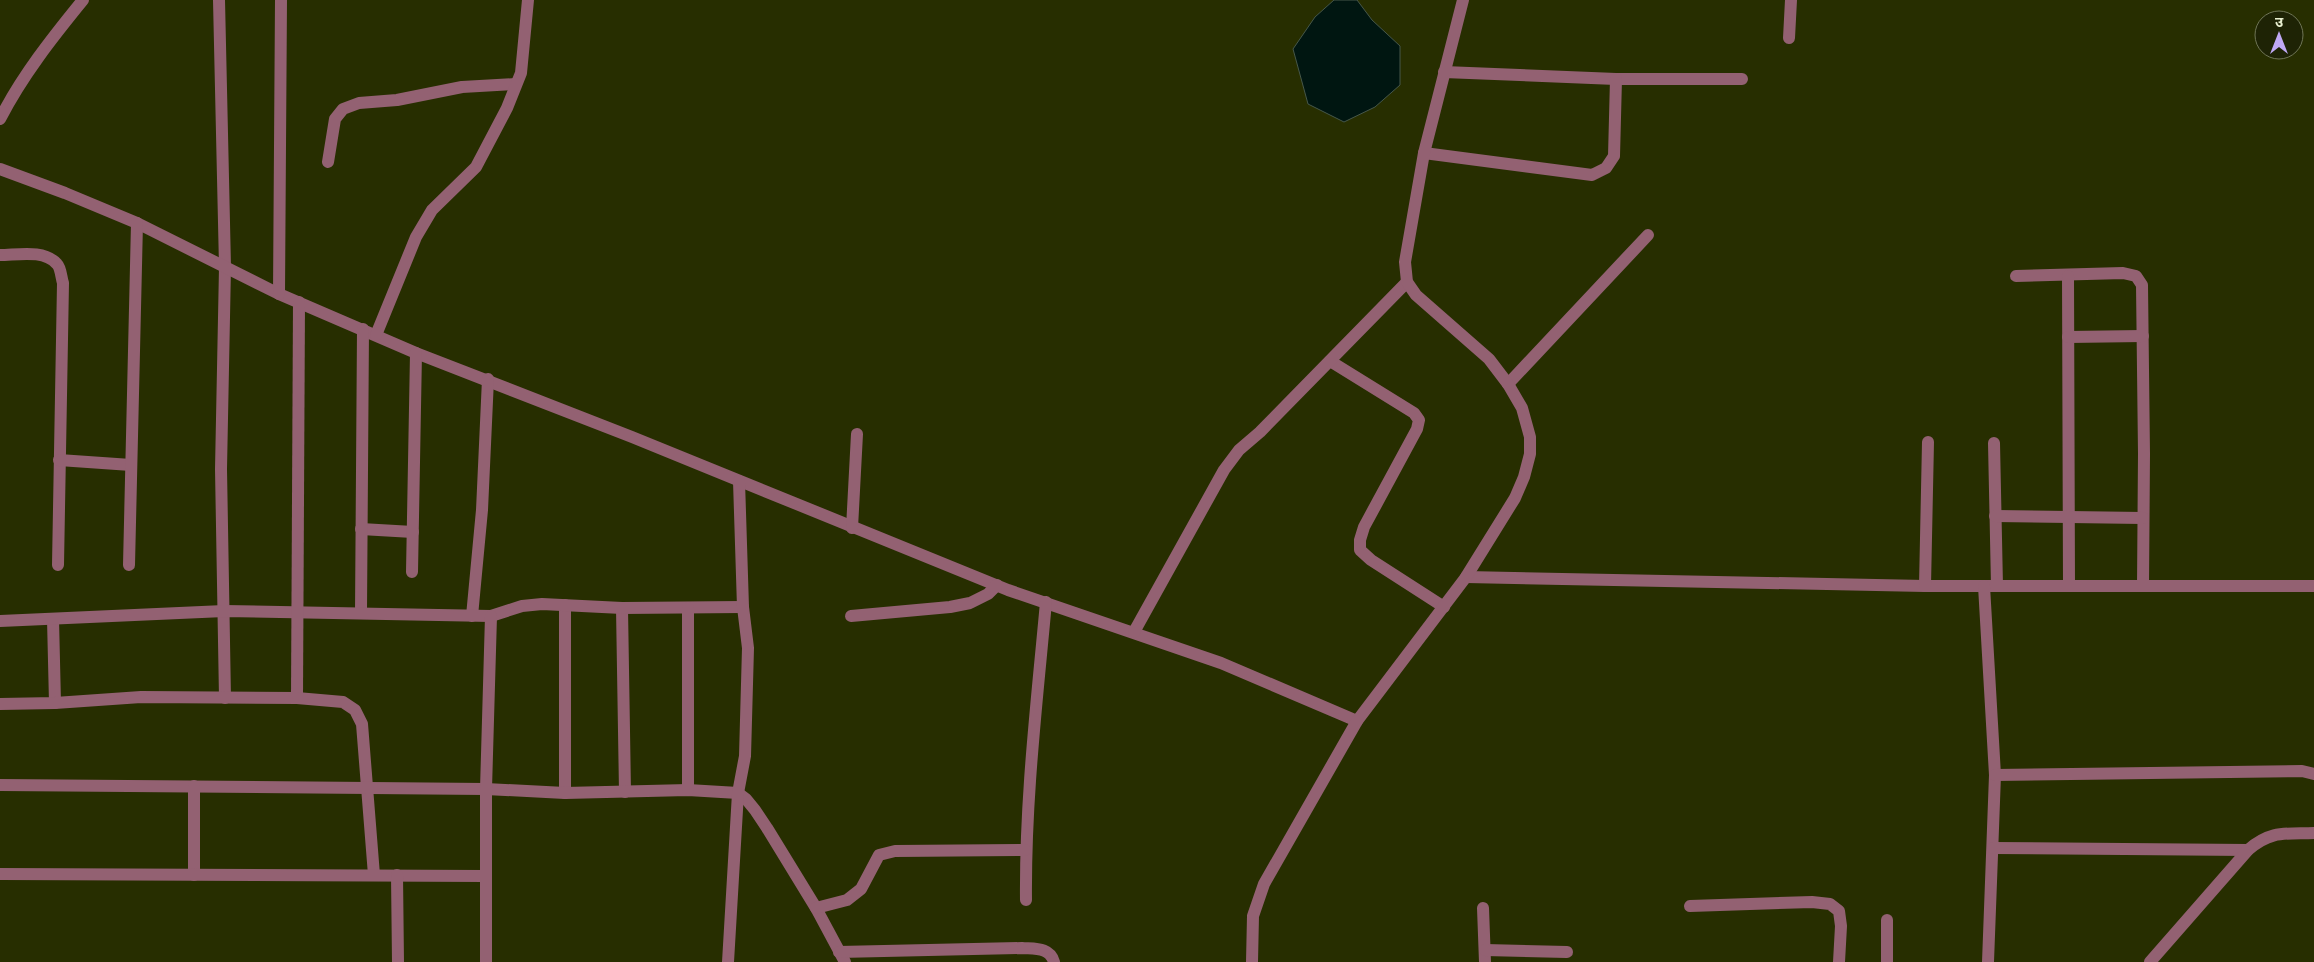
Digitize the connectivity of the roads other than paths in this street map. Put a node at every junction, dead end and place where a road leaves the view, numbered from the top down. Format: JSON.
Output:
{"nodes":[{"id":1,"x":83,"y":0,"type":"edge"},
{"id":2,"x":219,"y":0,"type":"edge"},
{"id":3,"x":281,"y":0,"type":"edge"},
{"id":4,"x":528,"y":0,"type":"edge"},
{"id":5,"x":1463,"y":0,"type":"edge"},
{"id":6,"x":1791,"y":0,"type":"edge"},
{"id":7,"x":1789,"y":38,"type":"dead end"},
{"id":8,"x":1444,"y":72,"type":"junction"},
{"id":9,"x":1616,"y":79,"type":"junction"},
{"id":10,"x":1742,"y":79,"type":"dead end"},
{"id":11,"x":516,"y":84,"type":"junction"},
{"id":12,"x":0,"y":119,"type":"edge"},
{"id":13,"x":1424,"y":153,"type":"junction"},
{"id":14,"x":328,"y":162,"type":"dead end"},
{"id":15,"x":0,"y":169,"type":"edge"},
{"id":16,"x":137,"y":223,"type":"junction"},
{"id":17,"x":1648,"y":235,"type":"dead end"},
{"id":18,"x":0,"y":255,"type":"edge"},
{"id":19,"x":225,"y":267,"type":"junction"},
{"id":20,"x":2016,"y":276,"type":"dead end"},
{"id":21,"x":2068,"y":276,"type":"junction"},
{"id":22,"x":1407,"y":282,"type":"junction"},
{"id":23,"x":279,"y":294,"type":"junction"},
{"id":24,"x":299,"y":302,"type":"junction"},
{"id":25,"x":363,"y":329,"type":"junction"},
{"id":26,"x":376,"y":336,"type":"junction"},
{"id":27,"x":2143,"y":336,"type":"junction"},
{"id":28,"x":2068,"y":337,"type":"junction"},
{"id":29,"x":416,"y":353,"type":"junction"},
{"id":30,"x":1330,"y":361,"type":"junction"},
{"id":31,"x":488,"y":380,"type":"junction"},
{"id":32,"x":1508,"y":384,"type":"junction"},
{"id":33,"x":857,"y":434,"type":"dead end"},
{"id":34,"x":1928,"y":442,"type":"dead end"},
{"id":35,"x":1994,"y":442,"type":"dead end"},
{"id":36,"x":59,"y":460,"type":"junction"},
{"id":37,"x":131,"y":465,"type":"junction"},
{"id":38,"x":739,"y":481,"type":"junction"},
{"id":39,"x":1995,"y":516,"type":"junction"},
{"id":40,"x":2068,"y":517,"type":"junction"},
{"id":41,"x":2143,"y":518,"type":"junction"},
{"id":42,"x":852,"y":528,"type":"junction"},
{"id":43,"x":362,"y":529,"type":"junction"},
{"id":44,"x":413,"y":532,"type":"junction"},
{"id":45,"x":58,"y":565,"type":"dead end"},
{"id":46,"x":129,"y":565,"type":"dead end"},
{"id":47,"x":412,"y":572,"type":"dead end"},
{"id":48,"x":1466,"y":577,"type":"junction"},
{"id":49,"x":997,"y":585,"type":"junction"},
{"id":50,"x":1925,"y":586,"type":"junction"},
{"id":51,"x":1990,"y":586,"type":"junction"},
{"id":52,"x":2069,"y":586,"type":"junction"},
{"id":53,"x":2143,"y":586,"type":"junction"},
{"id":54,"x":2314,"y":586,"type":"edge"},
{"id":55,"x":1046,"y":602,"type":"junction"},
{"id":56,"x":565,"y":605,"type":"junction"},
{"id":57,"x":743,"y":607,"type":"junction"},
{"id":58,"x":1444,"y":607,"type":"junction"},
{"id":59,"x":622,"y":608,"type":"junction"},
{"id":60,"x":688,"y":608,"type":"junction"},
{"id":61,"x":224,"y":611,"type":"junction"},
{"id":62,"x":296,"y":612,"type":"junction"},
{"id":63,"x":361,"y":612,"type":"junction"},
{"id":64,"x":472,"y":616,"type":"junction"},
{"id":65,"x":491,"y":616,"type":"junction"},
{"id":66,"x":851,"y":616,"type":"dead end"},
{"id":67,"x":53,"y":619,"type":"junction"},
{"id":68,"x":0,"y":621,"type":"edge"},
{"id":69,"x":1134,"y":632,"type":"junction"},
{"id":70,"x":225,"y":698,"type":"junction"},
{"id":71,"x":298,"y":698,"type":"junction"},
{"id":72,"x":55,"y":703,"type":"junction"},
{"id":73,"x":0,"y":704,"type":"edge"},
{"id":74,"x":1357,"y":721,"type":"junction"},
{"id":75,"x":2314,"y":774,"type":"edge"},
{"id":76,"x":1995,"y":776,"type":"junction"},
{"id":77,"x":0,"y":784,"type":"edge"},
{"id":78,"x":194,"y":786,"type":"junction"},
{"id":79,"x":368,"y":788,"type":"junction"},
{"id":80,"x":486,"y":789,"type":"junction"},
{"id":81,"x":688,"y":790,"type":"junction"},
{"id":82,"x":625,"y":792,"type":"junction"},
{"id":83,"x":565,"y":793,"type":"junction"},
{"id":84,"x":738,"y":793,"type":"junction"},
{"id":85,"x":2314,"y":832,"type":"edge"},
{"id":86,"x":1993,"y":848,"type":"junction"},
{"id":87,"x":1025,"y":850,"type":"junction"},
{"id":88,"x":2248,"y":850,"type":"junction"},
{"id":89,"x":0,"y":874,"type":"edge"},
{"id":90,"x":194,"y":875,"type":"junction"},
{"id":91,"x":374,"y":875,"type":"junction"},
{"id":92,"x":397,"y":875,"type":"junction"},
{"id":93,"x":485,"y":876,"type":"junction"},
{"id":94,"x":1026,"y":900,"type":"dead end"},
{"id":95,"x":1690,"y":906,"type":"dead end"},
{"id":96,"x":816,"y":908,"type":"junction"},
{"id":97,"x":1483,"y":908,"type":"dead end"},
{"id":98,"x":1887,"y":920,"type":"dead end"},
{"id":99,"x":1567,"y":952,"type":"dead end"},
{"id":100,"x":892,"y":956,"type":"edge"},
{"id":101,"x":1485,"y":956,"type":"edge"},
{"id":102,"x":842,"y":957,"type":"edge"},
{"id":103,"x":398,"y":962,"type":"edge"},
{"id":104,"x":486,"y":962,"type":"edge"},
{"id":105,"x":728,"y":962,"type":"edge"},
{"id":106,"x":1054,"y":962,"type":"edge"},
{"id":107,"x":1252,"y":962,"type":"edge"},
{"id":108,"x":1839,"y":962,"type":"edge"},
{"id":109,"x":1887,"y":962,"type":"edge"},
{"id":110,"x":1988,"y":962,"type":"edge"},
{"id":111,"x":2150,"y":962,"type":"edge"}],
"edges":[{"from":1,"to":12,"type":"street"},
{"from":2,"to":19,"type":"street"},
{"from":3,"to":23,"type":"street"},
{"from":4,"to":11,"type":"street"},
{"from":5,"to":8,"type":"street"},
{"from":6,"to":7,"type":"street"},
{"from":8,"to":9,"type":"street"},
{"from":8,"to":13,"type":"street"},
{"from":9,"to":10,"type":"street"},
{"from":9,"to":13,"type":"street"},
{"from":11,"to":14,"type":"street"},
{"from":11,"to":26,"type":"street"},
{"from":13,"to":22,"type":"street"},
{"from":15,"to":16,"type":"street"},
{"from":16,"to":19,"type":"street"},
{"from":16,"to":37,"type":"street"},
{"from":17,"to":32,"type":"street"},
{"from":18,"to":36,"type":"street"},
{"from":19,"to":23,"type":"street"},
{"from":19,"to":61,"type":"street"},
{"from":20,"to":21,"type":"street"},
{"from":21,"to":27,"type":"street"},
{"from":21,"to":28,"type":"street"},
{"from":22,"to":30,"type":"street"},
{"from":22,"to":32,"type":"street"},
{"from":23,"to":24,"type":"street"},
{"from":24,"to":25,"type":"street"},
{"from":24,"to":62,"type":"street"},
{"from":25,"to":26,"type":"street"},
{"from":25,"to":43,"type":"street"},
{"from":26,"to":29,"type":"street"},
{"from":27,"to":28,"type":"street"},
{"from":27,"to":41,"type":"street"},
{"from":28,"to":40,"type":"street"},
{"from":29,"to":31,"type":"street"},
{"from":29,"to":44,"type":"street"},
{"from":30,"to":58,"type":"street"},
{"from":30,"to":69,"type":"street"},
{"from":31,"to":38,"type":"street"},
{"from":31,"to":64,"type":"street"},
{"from":32,"to":48,"type":"street"},
{"from":33,"to":42,"type":"street"},
{"from":34,"to":50,"type":"street"},
{"from":35,"to":39,"type":"street"},
{"from":36,"to":37,"type":"street"},
{"from":36,"to":45,"type":"street"},
{"from":37,"to":46,"type":"street"},
{"from":38,"to":42,"type":"street"},
{"from":38,"to":57,"type":"street"},
{"from":39,"to":40,"type":"street"},
{"from":39,"to":51,"type":"street"},
{"from":40,"to":41,"type":"street"},
{"from":40,"to":52,"type":"street"},
{"from":41,"to":53,"type":"street"},
{"from":42,"to":49,"type":"street"},
{"from":43,"to":44,"type":"street"},
{"from":43,"to":63,"type":"street"},
{"from":44,"to":47,"type":"street"},
{"from":48,"to":50,"type":"street"},
{"from":48,"to":58,"type":"street"},
{"from":49,"to":55,"type":"street"},
{"from":49,"to":66,"type":"street"},
{"from":50,"to":51,"type":"street"},
{"from":51,"to":52,"type":"street"},
{"from":51,"to":76,"type":"street"},
{"from":52,"to":53,"type":"street"},
{"from":53,"to":54,"type":"street"},
{"from":55,"to":69,"type":"street"},
{"from":55,"to":87,"type":"street"},
{"from":56,"to":59,"type":"street"},
{"from":56,"to":65,"type":"street"},
{"from":56,"to":83,"type":"street"},
{"from":57,"to":60,"type":"street"},
{"from":57,"to":84,"type":"street"},
{"from":58,"to":74,"type":"street"},
{"from":59,"to":60,"type":"street"},
{"from":59,"to":82,"type":"street"},
{"from":60,"to":81,"type":"street"},
{"from":61,"to":62,"type":"street"},
{"from":61,"to":67,"type":"street"},
{"from":61,"to":70,"type":"street"},
{"from":62,"to":63,"type":"street"},
{"from":62,"to":71,"type":"street"},
{"from":63,"to":64,"type":"street"},
{"from":64,"to":65,"type":"street"},
{"from":65,"to":80,"type":"street"},
{"from":67,"to":68,"type":"street"},
{"from":67,"to":72,"type":"street"},
{"from":69,"to":74,"type":"street"},
{"from":70,"to":71,"type":"street"},
{"from":70,"to":72,"type":"street"},
{"from":71,"to":79,"type":"street"},
{"from":72,"to":73,"type":"street"},
{"from":74,"to":107,"type":"street"},
{"from":75,"to":76,"type":"street"},
{"from":76,"to":86,"type":"street"},
{"from":77,"to":78,"type":"street"},
{"from":78,"to":79,"type":"street"},
{"from":78,"to":90,"type":"street"},
{"from":79,"to":80,"type":"street"},
{"from":79,"to":91,"type":"street"},
{"from":80,"to":83,"type":"street"},
{"from":80,"to":93,"type":"street"},
{"from":81,"to":82,"type":"street"},
{"from":81,"to":84,"type":"street"},
{"from":82,"to":83,"type":"street"},
{"from":84,"to":96,"type":"street"},
{"from":84,"to":105,"type":"street"},
{"from":85,"to":88,"type":"street"},
{"from":86,"to":88,"type":"street"},
{"from":86,"to":110,"type":"street"},
{"from":87,"to":94,"type":"street"},
{"from":87,"to":96,"type":"street"},
{"from":88,"to":111,"type":"street"},
{"from":89,"to":90,"type":"street"},
{"from":90,"to":91,"type":"street"},
{"from":91,"to":92,"type":"street"},
{"from":92,"to":93,"type":"street"},
{"from":92,"to":103,"type":"street"},
{"from":93,"to":104,"type":"street"},
{"from":95,"to":108,"type":"street"},
{"from":96,"to":102,"type":"street"},
{"from":97,"to":101,"type":"street"},
{"from":98,"to":109,"type":"street"},
{"from":99,"to":101,"type":"street"},
{"from":100,"to":102,"type":"street"},
{"from":100,"to":106,"type":"street"}]}
